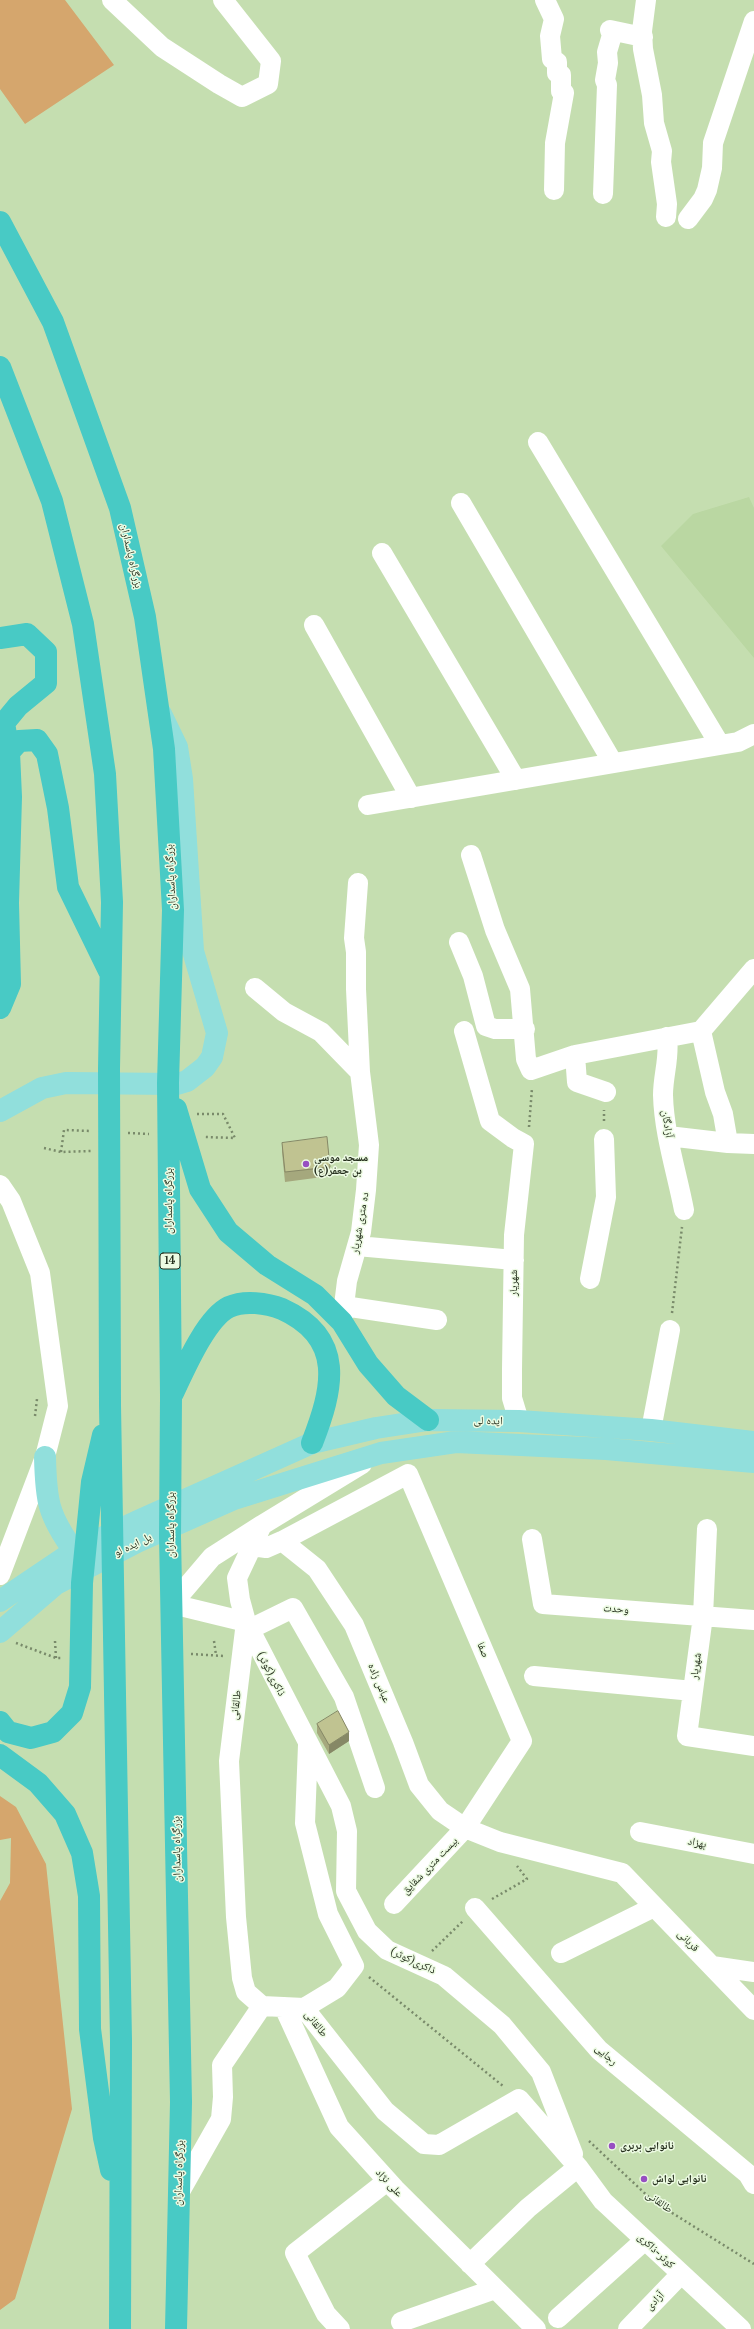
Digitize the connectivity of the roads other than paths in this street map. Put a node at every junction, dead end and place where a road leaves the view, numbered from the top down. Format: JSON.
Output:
{"nodes":[{"id":1,"x":112,"y":0,"type":"edge"},
{"id":2,"x":223,"y":0,"type":"edge"},
{"id":3,"x":545,"y":0,"type":"edge"},
{"id":4,"x":646,"y":0,"type":"edge"},
{"id":5,"x":754,"y":21,"type":"edge"},
{"id":6,"x":643,"y":37,"type":"junction"},
{"id":7,"x":743,"y":54,"type":"junction"},
{"id":8,"x":754,"y":70,"type":"edge"},
{"id":9,"x":554,"y":190,"type":"dead end"},
{"id":10,"x":603,"y":194,"type":"dead end"},
{"id":11,"x":666,"y":217,"type":"dead end"},
{"id":12,"x":688,"y":219,"type":"dead end"},
{"id":13,"x":0,"y":222,"type":"edge"},
{"id":14,"x":0,"y":367,"type":"edge"},
{"id":15,"x":538,"y":442,"type":"dead end"},
{"id":16,"x":461,"y":503,"type":"dead end"},
{"id":17,"x":382,"y":553,"type":"dead end"},
{"id":18,"x":314,"y":625,"type":"dead end"},
{"id":19,"x":0,"y":638,"type":"edge"},
{"id":20,"x":158,"y":708,"type":"junction"},
{"id":21,"x":754,"y":734,"type":"edge"},
{"id":22,"x":720,"y":745,"type":"junction"},
{"id":23,"x":9,"y":752,"type":"junction"},
{"id":24,"x":613,"y":763,"type":"junction"},
{"id":25,"x":516,"y":780,"type":"junction"},
{"id":26,"x":411,"y":798,"type":"junction"},
{"id":27,"x":368,"y":805,"type":"dead end"},
{"id":28,"x":471,"y":855,"type":"dead end"},
{"id":29,"x":358,"y":883,"type":"dead end"},
{"id":30,"x":459,"y":942,"type":"dead end"},
{"id":31,"x":754,"y":969,"type":"edge"},
{"id":32,"x":111,"y":976,"type":"junction"},
{"id":33,"x":255,"y":988,"type":"dead end"},
{"id":34,"x":0,"y":1008,"type":"edge"},
{"id":35,"x":525,"y":1029,"type":"junction"},
{"id":36,"x":464,"y":1031,"type":"dead end"},
{"id":37,"x":701,"y":1031,"type":"junction"},
{"id":38,"x":667,"y":1037,"type":"junction"},
{"id":39,"x":575,"y":1055,"type":"junction"},
{"id":40,"x":360,"y":1072,"type":"junction"},
{"id":41,"x":168,"y":1083,"type":"junction"},
{"id":42,"x":606,"y":1092,"type":"road end"},
{"id":43,"x":0,"y":1111,"type":"edge"},
{"id":44,"x":668,"y":1136,"type":"junction"},
{"id":45,"x":604,"y":1139,"type":"road end"},
{"id":46,"x":728,"y":1143,"type":"junction"},
{"id":47,"x":754,"y":1144,"type":"edge"},
{"id":48,"x":0,"y":1185,"type":"edge"},
{"id":49,"x":684,"y":1210,"type":"road end"},
{"id":50,"x":357,"y":1246,"type":"junction"},
{"id":51,"x":514,"y":1260,"type":"junction"},
{"id":52,"x":590,"y":1279,"type":"dead end"},
{"id":53,"x":343,"y":1314,"type":"junction"},
{"id":54,"x":437,"y":1320,"type":"dead end"},
{"id":55,"x":670,"y":1330,"type":"road end"},
{"id":56,"x":171,"y":1397,"type":"junction"},
{"id":57,"x":110,"y":1405,"type":"junction"},
{"id":58,"x":428,"y":1420,"type":"junction"},
{"id":59,"x":519,"y":1421,"type":"junction"},
{"id":60,"x":651,"y":1430,"type":"junction"},
{"id":61,"x":754,"y":1442,"type":"edge"},
{"id":62,"x":312,"y":1443,"type":"junction"},
{"id":63,"x":381,"y":1453,"type":"junction"},
{"id":64,"x":45,"y":1457,"type":"junction"},
{"id":65,"x":754,"y":1462,"type":"edge"},
{"id":66,"x":232,"y":1489,"type":"junction"},
{"id":67,"x":262,"y":1525,"type":"junction"},
{"id":68,"x":707,"y":1529,"type":"dead end"},
{"id":69,"x":532,"y":1539,"type":"dead end"},
{"id":70,"x":282,"y":1541,"type":"junction"},
{"id":71,"x":252,"y":1546,"type":"junction"},
{"id":72,"x":74,"y":1551,"type":"junction"},
{"id":73,"x":0,"y":1575,"type":"edge"},
{"id":74,"x":0,"y":1601,"type":"edge"},
{"id":75,"x":172,"y":1604,"type":"junction"},
{"id":76,"x":703,"y":1616,"type":"junction"},
{"id":77,"x":754,"y":1620,"type":"edge"},
{"id":78,"x":247,"y":1626,"type":"junction"},
{"id":79,"x":7,"y":1637,"type":"edge"},
{"id":80,"x":534,"y":1676,"type":"dead end"},
{"id":81,"x":693,"y":1691,"type":"junction"},
{"id":82,"x":0,"y":1722,"type":"edge"},
{"id":83,"x":308,"y":1743,"type":"junction"},
{"id":84,"x":754,"y":1746,"type":"edge"},
{"id":85,"x":0,"y":1755,"type":"edge"},
{"id":86,"x":375,"y":1788,"type":"dead end"},
{"id":87,"x":466,"y":1828,"type":"junction"},
{"id":88,"x":640,"y":1832,"type":"dead end"},
{"id":89,"x":754,"y":1854,"type":"edge"},
{"id":90,"x":394,"y":1904,"type":"dead end"},
{"id":91,"x":654,"y":1907,"type":"junction"},
{"id":92,"x":475,"y":1908,"type":"dead end"},
{"id":93,"x":560,"y":1953,"type":"dead end"},
{"id":94,"x":712,"y":1966,"type":"junction"},
{"id":95,"x":754,"y":1972,"type":"edge"},
{"id":96,"x":262,"y":2006,"type":"junction"},
{"id":97,"x":284,"y":2007,"type":"junction"},
{"id":98,"x":304,"y":2008,"type":"junction"},
{"id":99,"x":754,"y":2010,"type":"edge"},
{"id":100,"x":578,"y":2167,"type":"junction"},
{"id":101,"x":752,"y":2176,"type":"edge"},
{"id":102,"x":387,"y":2180,"type":"junction"},
{"id":103,"x":178,"y":2195,"type":"junction"},
{"id":104,"x":120,"y":2215,"type":"junction"},
{"id":105,"x":645,"y":2240,"type":"junction"},
{"id":106,"x":470,"y":2264,"type":"junction"},
{"id":107,"x":681,"y":2274,"type":"junction"},
{"id":108,"x":495,"y":2289,"type":"junction"},
{"id":109,"x":558,"y":2318,"type":"dead end"},
{"id":110,"x":396,"y":2327,"type":"edge"},
{"id":111,"x":120,"y":2329,"type":"edge"},
{"id":112,"x":176,"y":2329,"type":"edge"},
{"id":113,"x":340,"y":2329,"type":"edge"},
{"id":114,"x":536,"y":2329,"type":"edge"},
{"id":115,"x":628,"y":2329,"type":"edge"},
{"id":116,"x":741,"y":2329,"type":"edge"}],
"edges":[{"from":1,"to":2,"type":"street"},
{"from":3,"to":9,"type":"street"},
{"from":4,"to":6,"type":"street"},
{"from":5,"to":7,"type":"street"},
{"from":6,"to":10,"type":"street"},
{"from":6,"to":11,"type":"street"},
{"from":7,"to":8,"type":"street"},
{"from":7,"to":12,"type":"street"},
{"from":13,"to":20,"type":"highway","name":"بزرگراه پاسداران","number":"14"},
{"from":14,"to":32,"type":"highway"},
{"from":15,"to":22,"type":"street"},
{"from":16,"to":24,"type":"street"},
{"from":17,"to":25,"type":"street"},
{"from":18,"to":26,"type":"street"},
{"from":19,"to":23,"type":"highway"},
{"from":20,"to":41,"type":"highway","name":"بزرگراه پاسداران","number":"14"},
{"from":20,"to":43,"type":"main road"},
{"from":21,"to":22,"type":"street"},
{"from":22,"to":24,"type":"street"},
{"from":23,"to":32,"type":"highway"},
{"from":23,"to":34,"type":"highway"},
{"from":24,"to":25,"type":"street"},
{"from":25,"to":26,"type":"street"},
{"from":26,"to":27,"type":"street"},
{"from":28,"to":35,"type":"street"},
{"from":29,"to":40,"type":"street","name":"ده متری شهریار"},
{"from":30,"to":35,"type":"street"},
{"from":31,"to":37,"type":"street"},
{"from":32,"to":57,"type":"highway"},
{"from":33,"to":40,"type":"street"},
{"from":35,"to":39,"type":"street"},
{"from":36,"to":51,"type":"street","name":"شهریار"},
{"from":37,"to":38,"type":"street"},
{"from":37,"to":46,"type":"street"},
{"from":38,"to":39,"type":"street"},
{"from":38,"to":44,"type":"street","name":"آزادگان"},
{"from":39,"to":42,"type":"street"},
{"from":40,"to":50,"type":"street","name":"ده متری شهریار"},
{"from":41,"to":53,"type":"highway"},
{"from":41,"to":56,"type":"highway","name":"بزرگراه پاسداران","number":"14"},
{"from":44,"to":46,"type":"street"},
{"from":44,"to":49,"type":"street","name":"آزادگان"},
{"from":45,"to":52,"type":"street"},
{"from":46,"to":47,"type":"street"},
{"from":48,"to":64,"type":"street"},
{"from":50,"to":51,"type":"street"},
{"from":50,"to":53,"type":"street","name":"ده متری شهریار"},
{"from":51,"to":59,"type":"street","name":"شهریار"},
{"from":53,"to":54,"type":"street"},
{"from":53,"to":58,"type":"highway"},
{"from":55,"to":60,"type":"street"},
{"from":56,"to":62,"type":"highway"},
{"from":56,"to":75,"type":"highway","name":"بزرگراه پاسداران","number":"14"},
{"from":57,"to":82,"type":"highway"},
{"from":57,"to":104,"type":"highway"},
{"from":58,"to":59,"type":"main road","name":"ایده لی"},
{"from":58,"to":62,"type":"main road","name":"ایده لی"},
{"from":59,"to":60,"type":"main road","name":"ایده لی"},
{"from":60,"to":61,"type":"main road","name":"ایده لی"},
{"from":62,"to":66,"type":"main road","name":"ایده لی"},
{"from":63,"to":65,"type":"main road","name":"ایده لی"},
{"from":63,"to":66,"type":"main road","name":"ایده لی"},
{"from":63,"to":67,"type":"street"},
{"from":64,"to":72,"type":"main road"},
{"from":64,"to":73,"type":"street"},
{"from":66,"to":72,"type":"main road","name":"پل ایده لو"},
{"from":66,"to":79,"type":"main road","name":"پل ایده لو"},
{"from":67,"to":71,"type":"street","name":"ذاکری(کوثر)"},
{"from":67,"to":75,"type":"street"},
{"from":68,"to":76,"type":"street","name":"شهریار"},
{"from":69,"to":76,"type":"street","name":"وحدت"},
{"from":70,"to":71,"type":"street","name":"صفا"},
{"from":70,"to":87,"type":"street","name":"عباس زاده"},
{"from":70,"to":87,"type":"street","name":"صفا"},
{"from":71,"to":78,"type":"street","name":"ذاکری(کوثر)"},
{"from":72,"to":74,"type":"main road","name":"پل ایده لو"},
{"from":75,"to":78,"type":"street"},
{"from":75,"to":103,"type":"highway","name":"بزرگراه پاسداران","number":"14"},
{"from":76,"to":77,"type":"street","name":"وحدت"},
{"from":76,"to":81,"type":"street","name":"شهریار"},
{"from":78,"to":83,"type":"street","name":"ذاکری(کوثر)"},
{"from":78,"to":86,"type":"street"},
{"from":78,"to":96,"type":"street","name":"طالقانی"},
{"from":80,"to":81,"type":"street"},
{"from":81,"to":84,"type":"street","name":"شهریار"},
{"from":83,"to":98,"type":"street"},
{"from":83,"to":100,"type":"street","name":"ذاکری(کوثر)"},
{"from":85,"to":104,"type":"highway"},
{"from":87,"to":90,"type":"street","name":"بیست متری شقایق"},
{"from":87,"to":91,"type":"street","name":"قربانی"},
{"from":88,"to":89,"type":"street","name":"بهزاد"},
{"from":91,"to":93,"type":"street"},
{"from":91,"to":94,"type":"street","name":"قربانی"},
{"from":92,"to":101,"type":"street","name":"رجایی"},
{"from":94,"to":95,"type":"street"},
{"from":94,"to":99,"type":"street","name":"قربانی"},
{"from":96,"to":97,"type":"street","name":"طالقانی"},
{"from":96,"to":103,"type":"street"},
{"from":97,"to":98,"type":"street","name":"طالقانی"},
{"from":97,"to":102,"type":"street","name":"علی نژاد"},
{"from":98,"to":100,"type":"street","name":"طالقانی"},
{"from":100,"to":105,"type":"street","name":"کوثر-ذاکری"},
{"from":100,"to":106,"type":"street"},
{"from":102,"to":106,"type":"street","name":"علی نژاد"},
{"from":102,"to":113,"type":"street"},
{"from":103,"to":112,"type":"highway","name":"بزرگراه پاسداران","number":"14"},
{"from":104,"to":111,"type":"highway"},
{"from":105,"to":107,"type":"street","name":"کوثر-ذاکری"},
{"from":105,"to":109,"type":"street"},
{"from":106,"to":108,"type":"street","name":"علی نژاد"},
{"from":107,"to":115,"type":"street","name":"آزادی"},
{"from":107,"to":116,"type":"street","name":"کوثر-ذاکری"},
{"from":108,"to":110,"type":"street"},
{"from":108,"to":114,"type":"street","name":"علی نژاد"}]}
